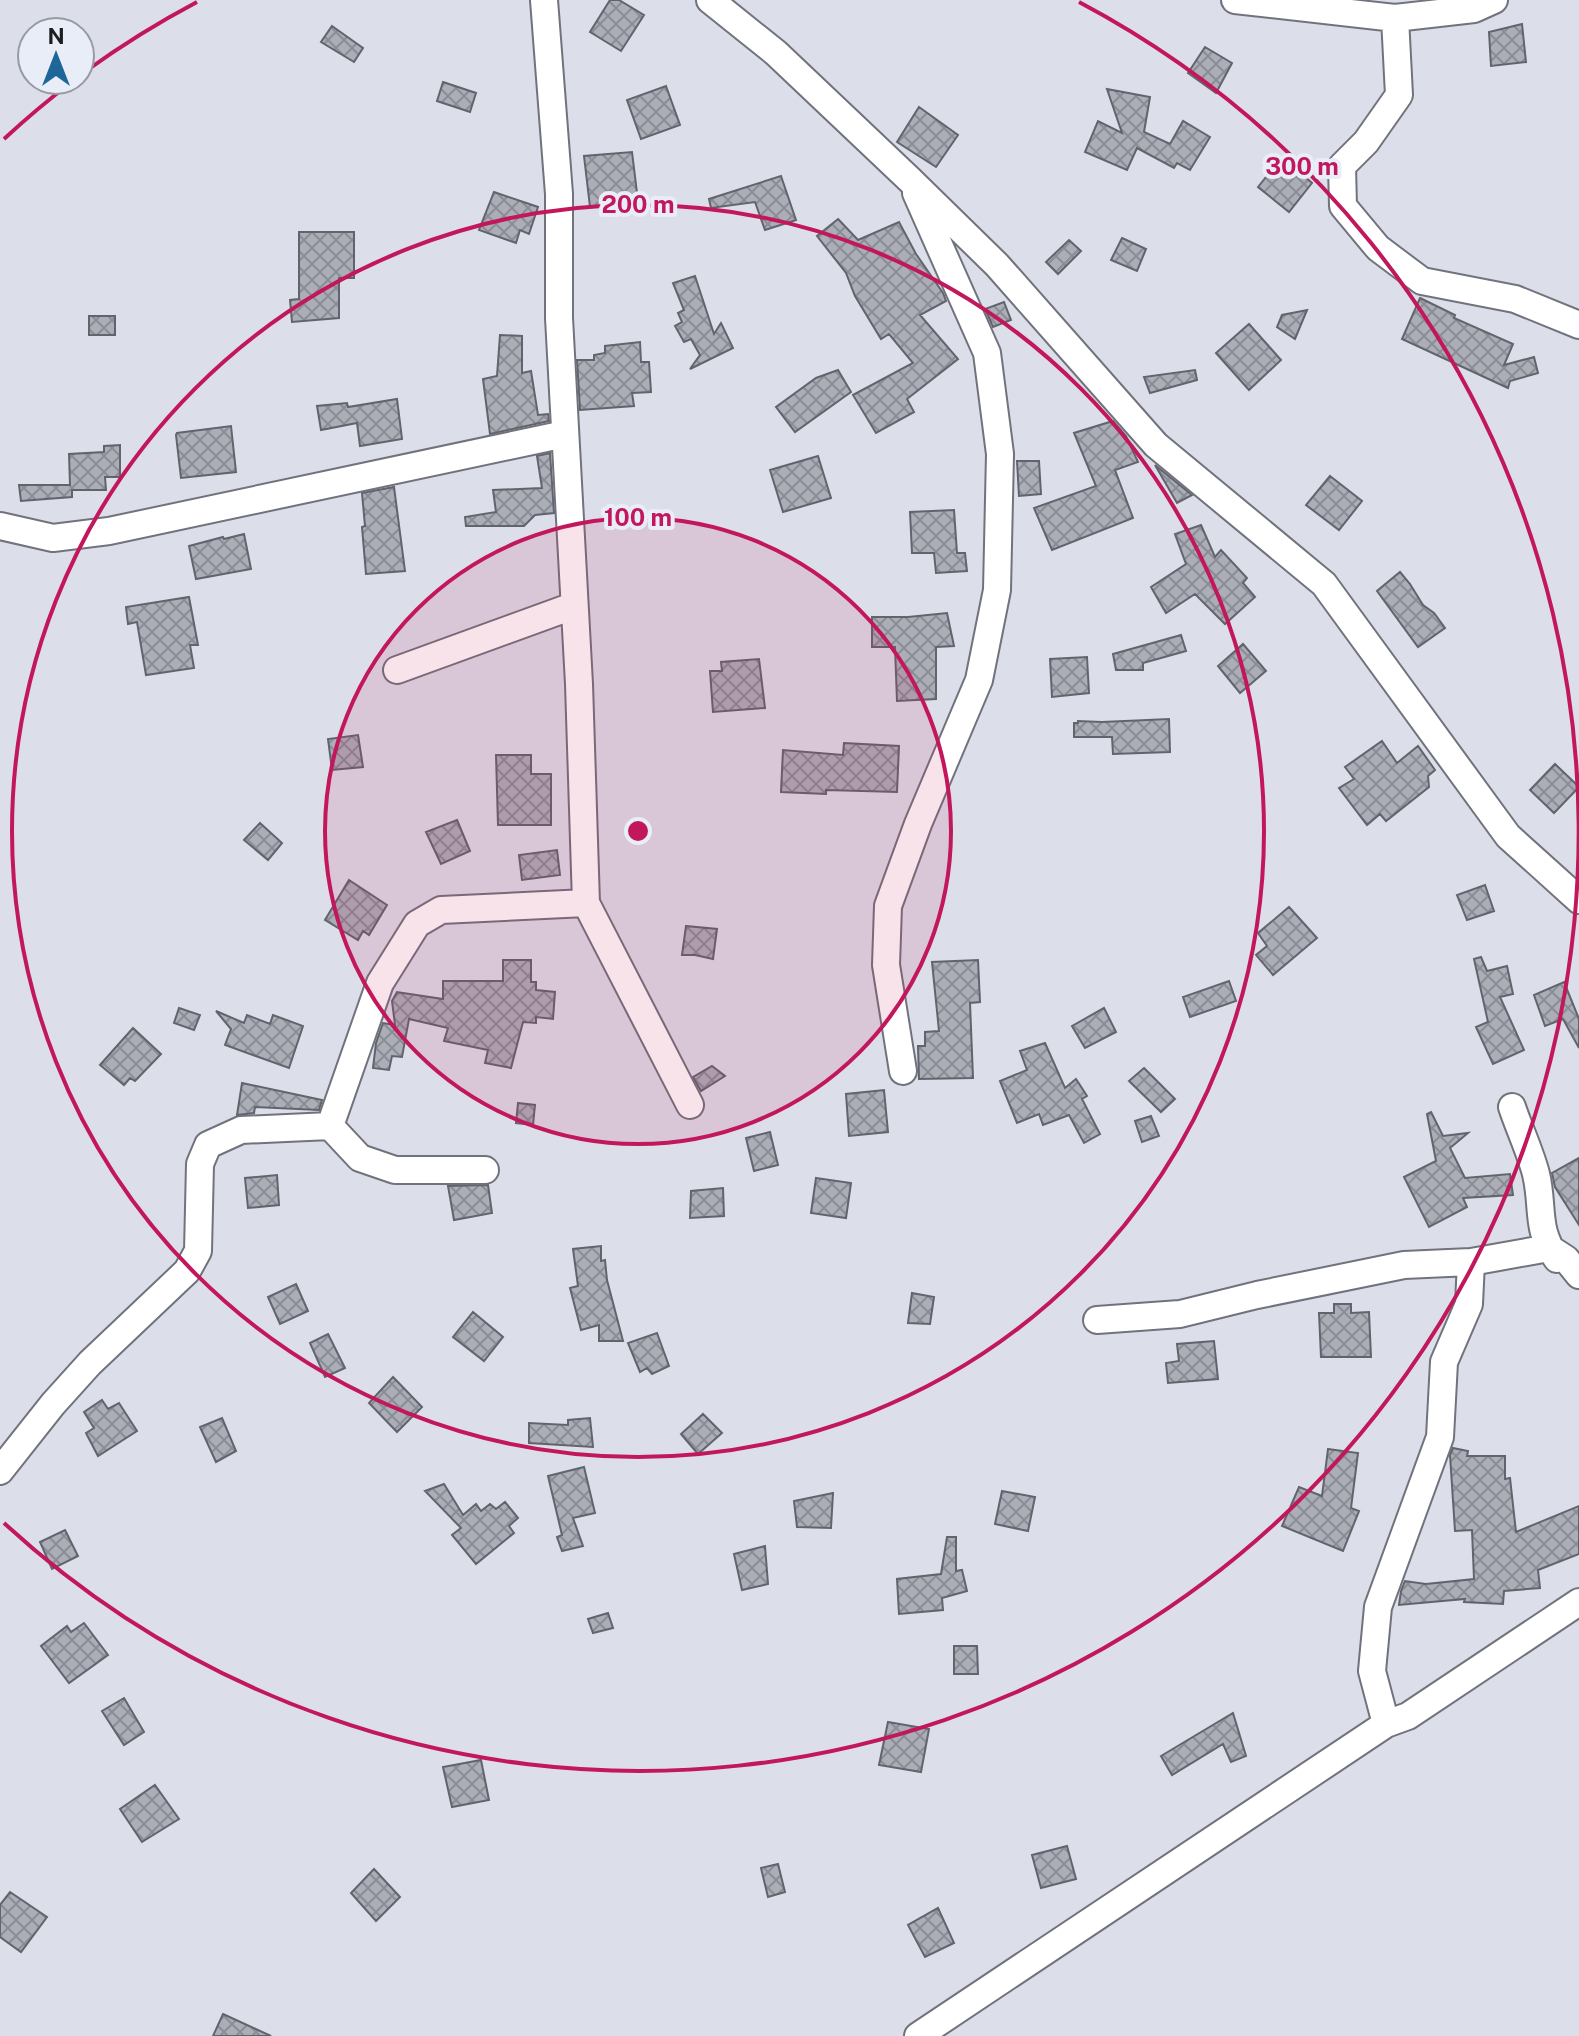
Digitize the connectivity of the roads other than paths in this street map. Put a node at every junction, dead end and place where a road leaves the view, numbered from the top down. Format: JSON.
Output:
{"nodes":[{"id":1,"x":544,"y":0,"type":"edge"},
{"id":2,"x":710,"y":0,"type":"edge"},
{"id":3,"x":1235,"y":0,"type":"edge"},
{"id":4,"x":1494,"y":0,"type":"edge"},
{"id":5,"x":1395,"y":18,"type":"junction"},
{"id":6,"x":909,"y":179,"type":"junction"},
{"id":7,"x":1579,"y":325,"type":"edge"},
{"id":8,"x":565,"y":434,"type":"junction"},
{"id":9,"x":0,"y":526,"type":"edge"},
{"id":10,"x":573,"y":606,"type":"junction"},
{"id":11,"x":397,"y":670,"type":"dead end"},
{"id":12,"x":1579,"y":900,"type":"edge"},
{"id":13,"x":586,"y":903,"type":"junction"},
{"id":14,"x":903,"y":1071,"type":"dead end"},
{"id":15,"x":690,"y":1105,"type":"dead end"},
{"id":16,"x":1512,"y":1107,"type":"dead end"},
{"id":17,"x":330,"y":1126,"type":"junction"},
{"id":18,"x":485,"y":1170,"type":"dead end"},
{"id":19,"x":1549,"y":1248,"type":"junction"},
{"id":20,"x":1471,"y":1262,"type":"junction"},
{"id":21,"x":1579,"y":1275,"type":"edge"},
{"id":22,"x":1579,"y":1290,"type":"edge"},
{"id":23,"x":1097,"y":1320,"type":"dead end"},
{"id":24,"x":0,"y":1471,"type":"edge"},
{"id":25,"x":1579,"y":1602,"type":"edge"},
{"id":26,"x":1386,"y":1724,"type":"junction"},
{"id":27,"x":918,"y":2036,"type":"edge"}],
"edges":[{"from":1,"to":8,"type":"street"},
{"from":2,"to":6,"type":"street"},
{"from":3,"to":5,"type":"street"},
{"from":4,"to":5,"type":"street"},
{"from":5,"to":7,"type":"street"},
{"from":6,"to":12,"type":"street"},
{"from":6,"to":14,"type":"street"},
{"from":8,"to":9,"type":"street"},
{"from":8,"to":10,"type":"street"},
{"from":10,"to":11,"type":"street"},
{"from":10,"to":13,"type":"street"},
{"from":13,"to":15,"type":"street"},
{"from":13,"to":17,"type":"street"},
{"from":16,"to":19,"type":"street"},
{"from":17,"to":18,"type":"street"},
{"from":17,"to":24,"type":"street"},
{"from":19,"to":20,"type":"street"},
{"from":19,"to":21,"type":"street"},
{"from":19,"to":22,"type":"street"},
{"from":20,"to":23,"type":"street"},
{"from":20,"to":26,"type":"street"},
{"from":25,"to":26,"type":"street"},
{"from":26,"to":27,"type":"street"}]}
